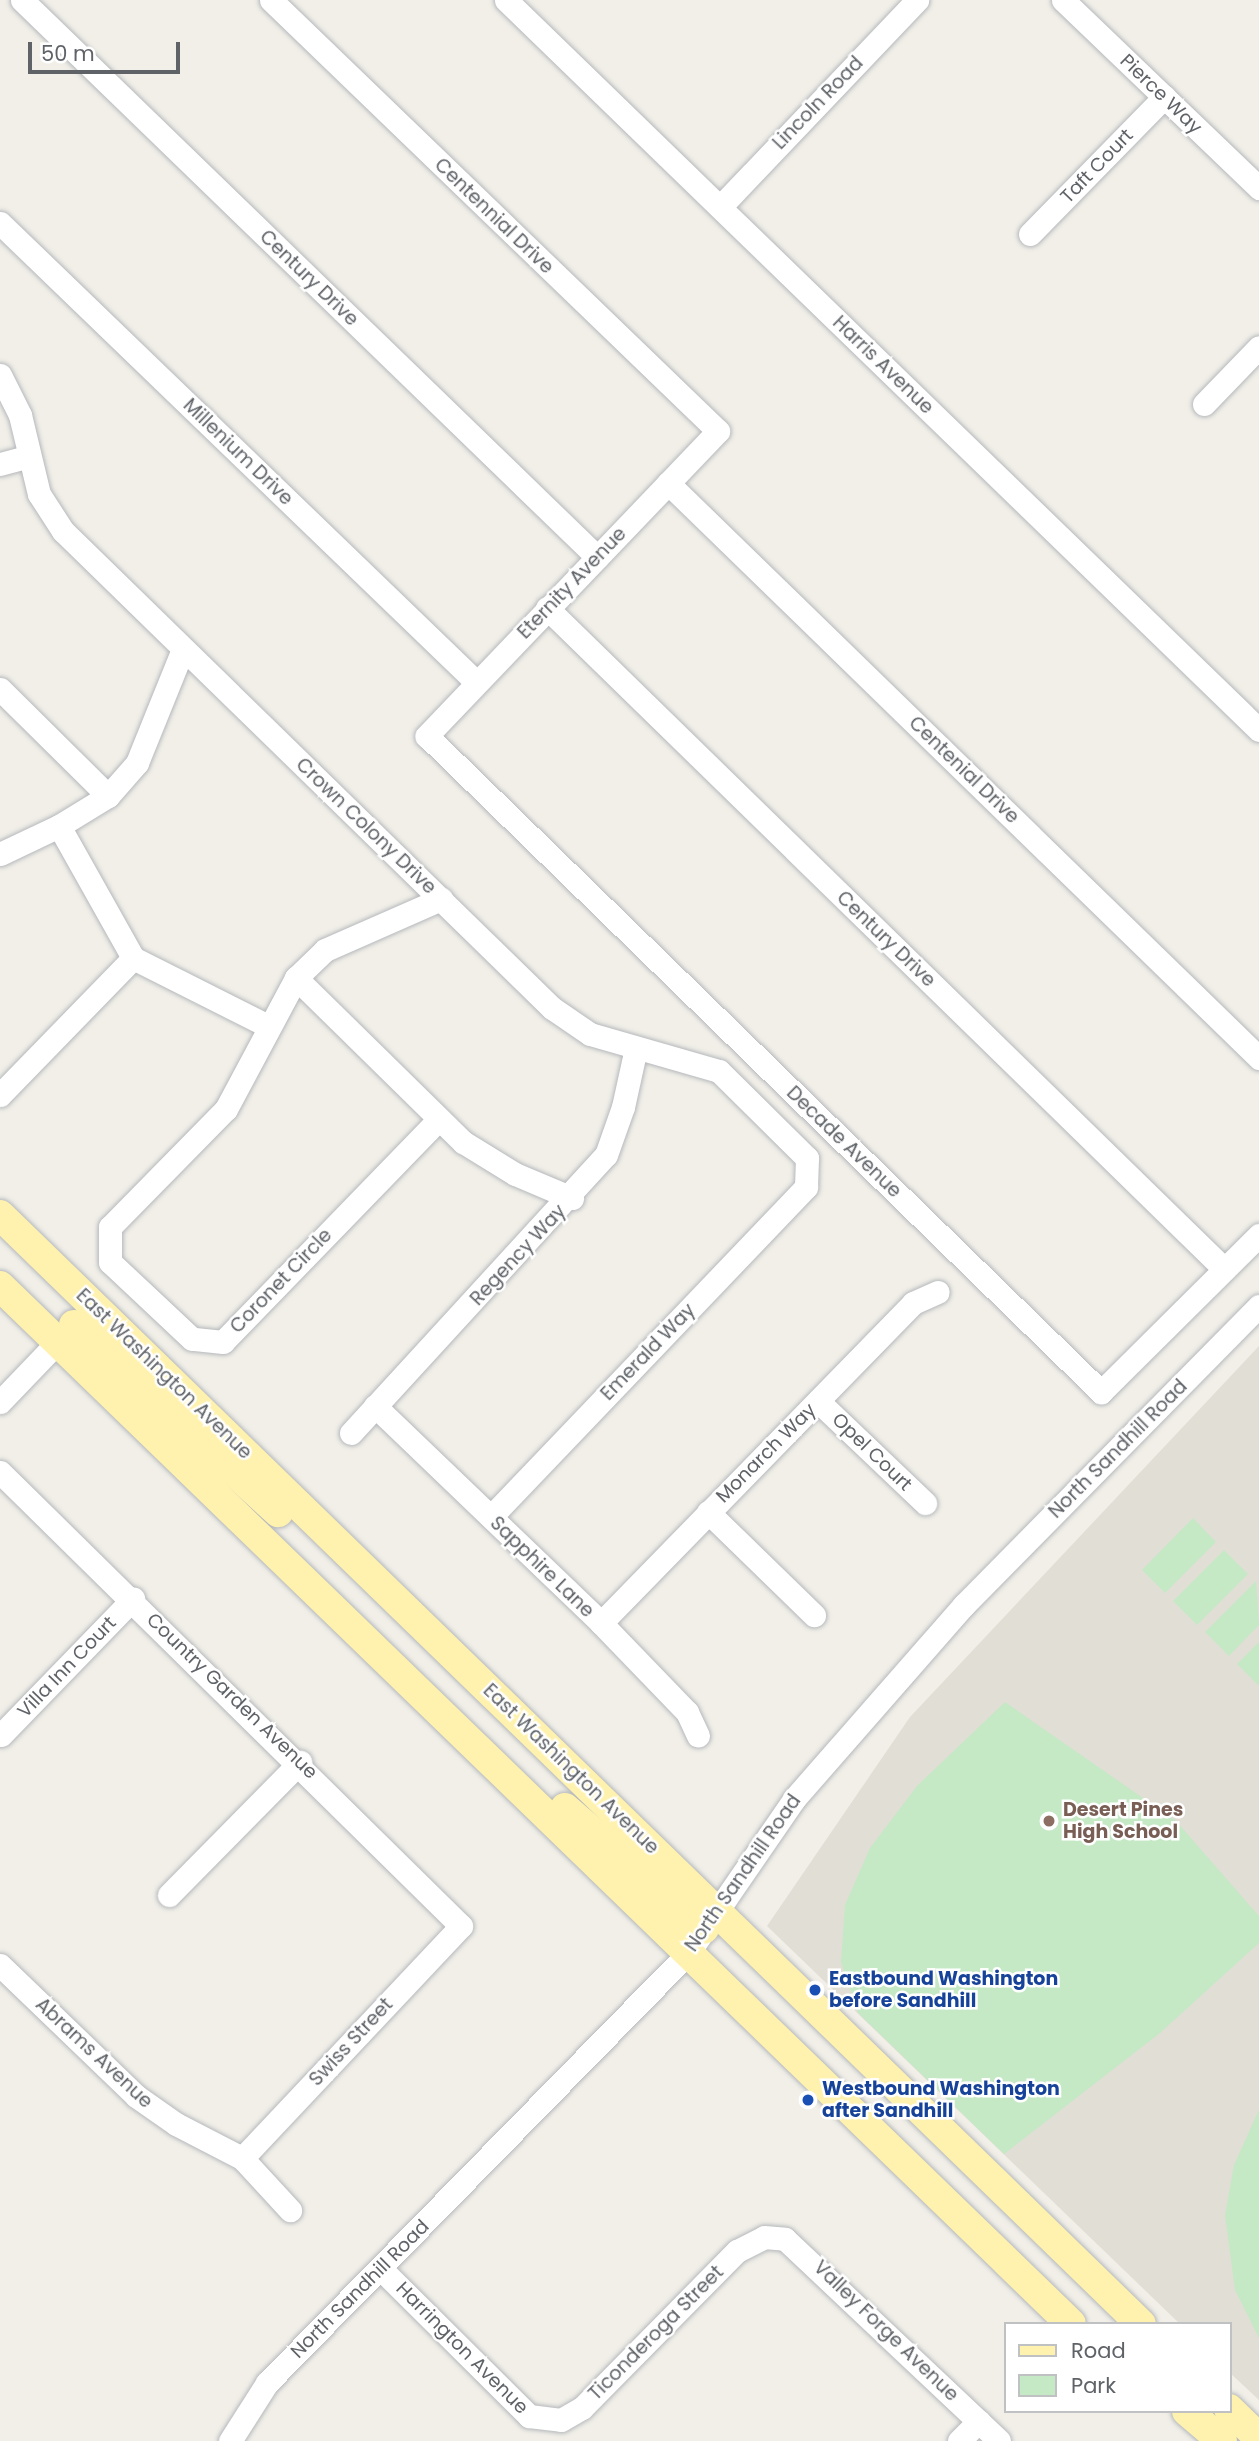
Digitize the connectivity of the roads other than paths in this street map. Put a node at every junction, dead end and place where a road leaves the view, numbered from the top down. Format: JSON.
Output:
{"nodes":[{"id":1,"x":22,"y":0,"type":"edge"},
{"id":2,"x":271,"y":0,"type":"edge"},
{"id":3,"x":506,"y":0,"type":"edge"},
{"id":4,"x":917,"y":0,"type":"edge"},
{"id":5,"x":1063,"y":0,"type":"edge"},
{"id":6,"x":1164,"y":97,"type":"junction"},
{"id":7,"x":1259,"y":188,"type":"edge"},
{"id":8,"x":720,"y":207,"type":"junction"},
{"id":9,"x":0,"y":223,"type":"edge"},
{"id":10,"x":1030,"y":234,"type":"dead end"},
{"id":11,"x":1259,"y":347,"type":"edge"},
{"id":12,"x":0,"y":375,"type":"edge"},
{"id":13,"x":1203,"y":404,"type":"dead end"},
{"id":14,"x":718,"y":432,"type":"joint"},
{"id":15,"x":29,"y":456,"type":"junction"},
{"id":16,"x":0,"y":464,"type":"edge"},
{"id":17,"x":668,"y":483,"type":"junction"},
{"id":18,"x":597,"y":557,"type":"junction"},
{"id":19,"x":547,"y":608,"type":"junction"},
{"id":20,"x":183,"y":649,"type":"junction"},
{"id":21,"x":476,"y":682,"type":"junction"},
{"id":22,"x":0,"y":689,"type":"edge"},
{"id":23,"x":1259,"y":730,"type":"edge"},
{"id":24,"x":427,"y":736,"type":"joint"},
{"id":25,"x":108,"y":796,"type":"junction"},
{"id":26,"x":59,"y":826,"type":"junction"},
{"id":27,"x":0,"y":854,"type":"edge"},
{"id":28,"x":442,"y":899,"type":"junction"},
{"id":29,"x":133,"y":958,"type":"junction"},
{"id":30,"x":296,"y":978,"type":"junction"},
{"id":31,"x":266,"y":1025,"type":"junction"},
{"id":32,"x":636,"y":1048,"type":"junction"},
{"id":33,"x":1259,"y":1058,"type":"edge"},
{"id":34,"x":0,"y":1094,"type":"edge"},
{"id":35,"x":439,"y":1119,"type":"junction"},
{"id":36,"x":806,"y":1187,"type":"joint"},
{"id":37,"x":572,"y":1198,"type":"junction"},
{"id":38,"x":0,"y":1214,"type":"edge"},
{"id":39,"x":1259,"y":1234,"type":"edge"},
{"id":40,"x":1224,"y":1269,"type":"junction"},
{"id":41,"x":0,"y":1286,"type":"edge"},
{"id":42,"x":938,"y":1292,"type":"dead end"},
{"id":43,"x":1259,"y":1306,"type":"edge"},
{"id":44,"x":75,"y":1324,"type":"junction"},
{"id":45,"x":818,"y":1401,"type":"junction"},
{"id":46,"x":0,"y":1402,"type":"edge"},
{"id":47,"x":375,"y":1406,"type":"junction"},
{"id":48,"x":351,"y":1433,"type":"dead end"},
{"id":49,"x":0,"y":1472,"type":"edge"},
{"id":50,"x":925,"y":1503,"type":"dead end"},
{"id":51,"x":708,"y":1512,"type":"junction"},
{"id":52,"x":491,"y":1517,"type":"junction"},
{"id":53,"x":134,"y":1599,"type":"junction"},
{"id":54,"x":814,"y":1615,"type":"dead end"},
{"id":55,"x":601,"y":1623,"type":"junction"},
{"id":56,"x":1,"y":1735,"type":"edge"},
{"id":57,"x":698,"y":1736,"type":"dead end"},
{"id":58,"x":300,"y":1762,"type":"junction"},
{"id":59,"x":169,"y":1895,"type":"dead end"},
{"id":60,"x":461,"y":1926,"type":"joint"},
{"id":61,"x":703,"y":1931,"type":"junction"},
{"id":62,"x":0,"y":1965,"type":"edge"},
{"id":63,"x":242,"y":2158,"type":"junction"},
{"id":64,"x":290,"y":2210,"type":"dead end"},
{"id":65,"x":764,"y":2237,"type":"joint"},
{"id":66,"x":381,"y":2269,"type":"junction"},
{"id":67,"x":1069,"y":2322,"type":"edge"},
{"id":68,"x":1140,"y":2322,"type":"edge"},
{"id":69,"x":1231,"y":2411,"type":"edge"},
{"id":70,"x":1163,"y":2413,"type":"edge"},
{"id":71,"x":1188,"y":2413,"type":"edge"},
{"id":72,"x":546,"y":2421,"type":"joint"},
{"id":73,"x":979,"y":2421,"type":"junction"},
{"id":74,"x":1259,"y":2438,"type":"edge"},
{"id":75,"x":230,"y":2441,"type":"edge"},
{"id":76,"x":959,"y":2441,"type":"edge"},
{"id":77,"x":999,"y":2441,"type":"edge"},
{"id":78,"x":1192,"y":2441,"type":"edge"},
{"id":79,"x":1222,"y":2441,"type":"edge"}],
"edges":[{"from":1,"to":18,"type":"street","name":"Century Drive"},
{"from":2,"to":14,"type":"street","name":"Centennial Drive"},
{"from":3,"to":8,"type":"street","name":"Harris Avenue"},
{"from":4,"to":8,"type":"street","name":"Lincoln Road"},
{"from":5,"to":6,"type":"street","name":"Pierce Way"},
{"from":6,"to":7,"type":"street","name":"Pierce Way"},
{"from":6,"to":10,"type":"street","name":"Taft Court"},
{"from":8,"to":23,"type":"street","name":"Harris Avenue"},
{"from":9,"to":21,"type":"street","name":"Millenium Drive"},
{"from":11,"to":13,"type":"street"},
{"from":12,"to":15,"type":"street","name":"Crown Colony Drive"},
{"from":14,"to":17,"type":"street","name":"Eternity Avenue"},
{"from":15,"to":16,"type":"street"},
{"from":15,"to":20,"type":"street","name":"Crown Colony Drive"},
{"from":17,"to":18,"type":"street","name":"Eternity Avenue"},
{"from":17,"to":33,"type":"street","name":"Centenial Drive"},
{"from":18,"to":19,"type":"street","name":"Eternity Avenue"},
{"from":19,"to":21,"type":"street","name":"Eternity Avenue"},
{"from":19,"to":40,"type":"street","name":"Century Drive"},
{"from":20,"to":25,"type":"street"},
{"from":20,"to":28,"type":"street","name":"Crown Colony Drive"},
{"from":21,"to":24,"type":"street","name":"Eternity Avenue"},
{"from":22,"to":25,"type":"street"},
{"from":24,"to":40,"type":"street","name":"Decade Avenue"},
{"from":25,"to":26,"type":"street"},
{"from":26,"to":27,"type":"street"},
{"from":26,"to":29,"type":"street"},
{"from":28,"to":30,"type":"street"},
{"from":28,"to":32,"type":"street","name":"Crown Colony Drive"},
{"from":29,"to":31,"type":"street"},
{"from":29,"to":34,"type":"street"},
{"from":30,"to":31,"type":"street"},
{"from":30,"to":35,"type":"street"},
{"from":31,"to":35,"type":"street","name":"Coronet Circle"},
{"from":32,"to":36,"type":"street","name":"Crown Colony Drive"},
{"from":32,"to":37,"type":"street","name":"Regency Way"},
{"from":35,"to":37,"type":"street"},
{"from":36,"to":52,"type":"street","name":"Emerald Way"},
{"from":37,"to":47,"type":"street","name":"Regency Way"},
{"from":38,"to":44,"type":"main road","name":"East Washington Avenue"},
{"from":39,"to":40,"type":"street","name":"Decade Avenue"},
{"from":41,"to":44,"type":"main road","name":"East Washington Avenue"},
{"from":42,"to":45,"type":"street","name":"Monarch Way"},
{"from":43,"to":61,"type":"street","name":"North Sandhill Road"},
{"from":44,"to":46,"type":"street"},
{"from":44,"to":61,"type":"main road","name":"East Washington Avenue"},
{"from":44,"to":61,"type":"main road","name":"East Washington Avenue"},
{"from":45,"to":50,"type":"street","name":"Opel Court"},
{"from":45,"to":51,"type":"street","name":"Monarch Way"},
{"from":47,"to":48,"type":"street","name":"Regency Way"},
{"from":47,"to":52,"type":"street","name":"Sapphire Lane"},
{"from":49,"to":53,"type":"street","name":"Country Garden Avenue"},
{"from":51,"to":54,"type":"street"},
{"from":51,"to":55,"type":"street","name":"Monarch Way"},
{"from":52,"to":55,"type":"street","name":"Sapphire Lane"},
{"from":53,"to":56,"type":"street","name":"Villa Inn Court"},
{"from":53,"to":58,"type":"street","name":"Country Garden Avenue"},
{"from":55,"to":57,"type":"street","name":"Sapphire Lane"},
{"from":58,"to":59,"type":"street"},
{"from":58,"to":60,"type":"street","name":"Country Garden Avenue"},
{"from":60,"to":63,"type":"street","name":"Swiss Street"},
{"from":61,"to":66,"type":"street","name":"North Sandhill Road"},
{"from":61,"to":67,"type":"main road","name":"East Washington Avenue"},
{"from":61,"to":68,"type":"main road","name":"East Washington Avenue"},
{"from":62,"to":63,"type":"street","name":"Abrams Avenue"},
{"from":63,"to":64,"type":"street","name":"Abrams Avenue"},
{"from":65,"to":72,"type":"street","name":"Ticonderoga Street"},
{"from":65,"to":73,"type":"street","name":"Valley Forge Avenue"},
{"from":66,"to":72,"type":"street","name":"Harrington Avenue"},
{"from":66,"to":75,"type":"street","name":"North Sandhill Road"},
{"from":69,"to":74,"type":"main road"},
{"from":70,"to":78,"type":"main road"},
{"from":71,"to":79,"type":"main road"},
{"from":73,"to":76,"type":"street"},
{"from":73,"to":77,"type":"street","name":"Valley Forge Avenue"}]}
